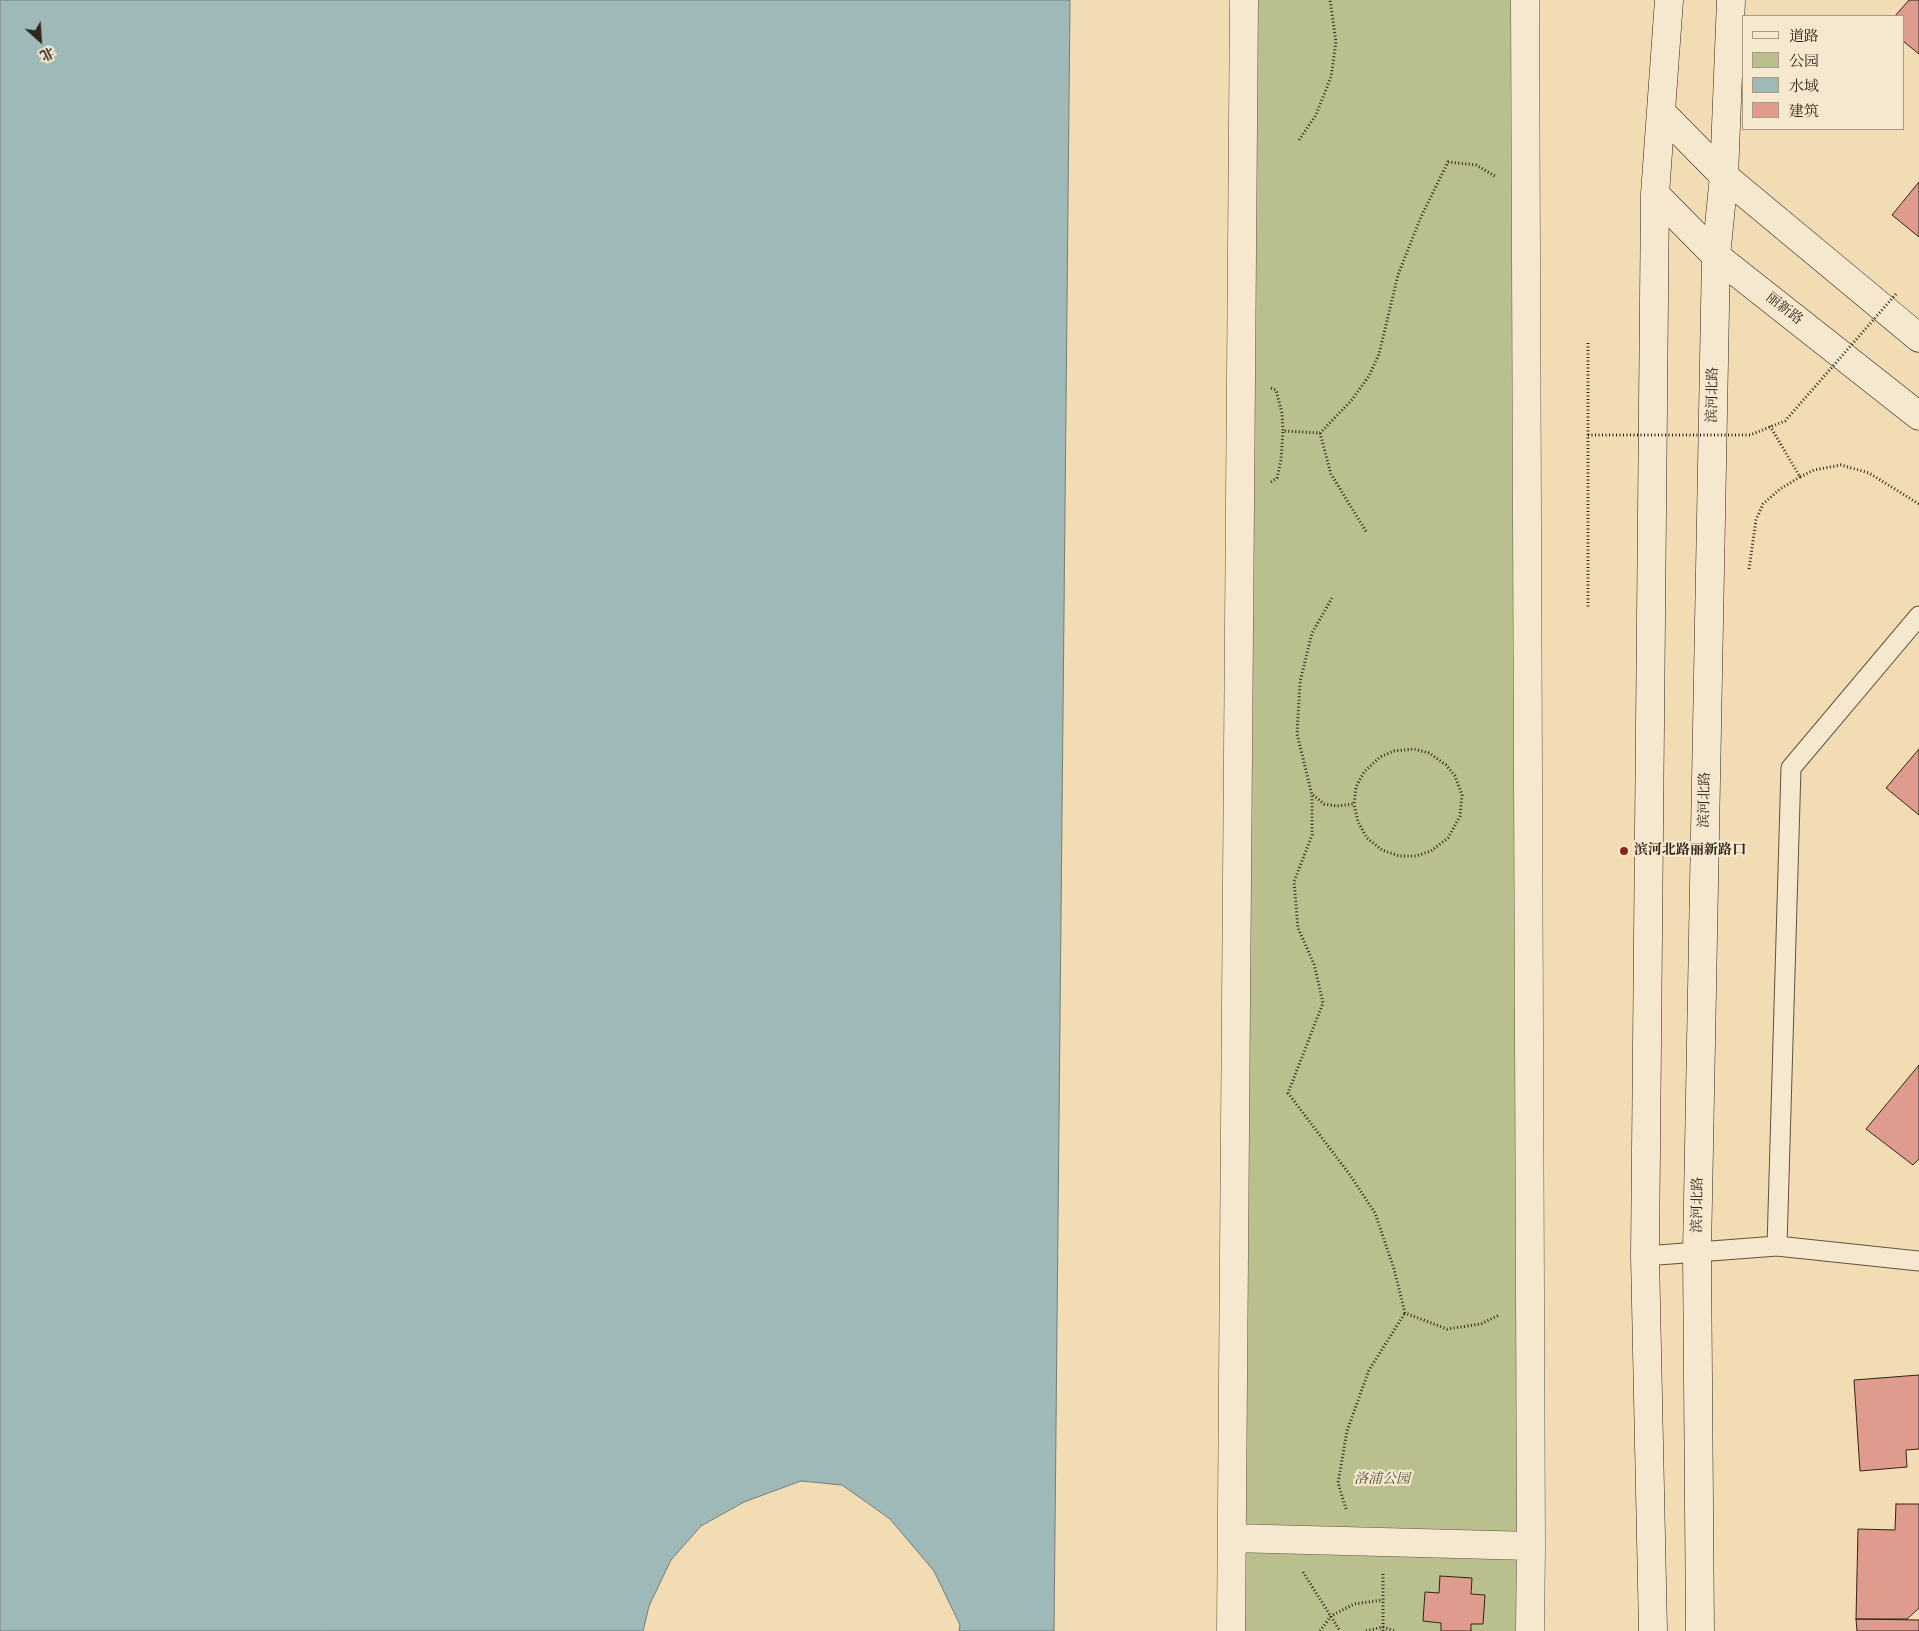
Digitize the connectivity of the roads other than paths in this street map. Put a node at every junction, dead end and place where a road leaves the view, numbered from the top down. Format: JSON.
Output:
{"nodes":[{"id":1,"x":1244,"y":0,"type":"edge"},
{"id":2,"x":1525,"y":0,"type":"edge"},
{"id":3,"x":1669,"y":0,"type":"edge"},
{"id":4,"x":1731,"y":0,"type":"edge"},
{"id":5,"x":1662,"y":113,"type":"junction"},
{"id":6,"x":1724,"y":176,"type":"junction"},
{"id":7,"x":1655,"y":194,"type":"junction"},
{"id":8,"x":1716,"y":256,"type":"junction"},
{"id":9,"x":1917,"y":343,"type":"edge"},
{"id":10,"x":1919,"y":416,"type":"edge"},
{"id":11,"x":1919,"y":616,"type":"edge"},
{"id":12,"x":1777,"y":1246,"type":"junction"},
{"id":13,"x":1697,"y":1252,"type":"junction"},
{"id":14,"x":1645,"y":1256,"type":"junction"},
{"id":15,"x":1919,"y":1261,"type":"edge"},
{"id":16,"x":1232,"y":1538,"type":"junction"},
{"id":17,"x":1531,"y":1546,"type":"junction"},
{"id":18,"x":1232,"y":1631,"type":"edge"},
{"id":19,"x":1530,"y":1631,"type":"edge"},
{"id":20,"x":1653,"y":1631,"type":"edge"},
{"id":21,"x":1700,"y":1631,"type":"edge"}],
"edges":[{"from":1,"to":16,"type":"main road"},
{"from":2,"to":17,"type":"main road"},
{"from":3,"to":5,"type":"main road"},
{"from":4,"to":6,"type":"main road","name":"滨河北路"},
{"from":5,"to":6,"type":"main road"},
{"from":5,"to":7,"type":"main road"},
{"from":6,"to":8,"type":"main road","name":"滨河北路"},
{"from":6,"to":9,"type":"main road"},
{"from":7,"to":8,"type":"main road","name":"丽新路"},
{"from":7,"to":14,"type":"main road"},
{"from":8,"to":10,"type":"main road","name":"丽新路"},
{"from":8,"to":13,"type":"main road","name":"滨河北路"},
{"from":11,"to":12,"type":"lane"},
{"from":12,"to":13,"type":"lane"},
{"from":12,"to":15,"type":"lane"},
{"from":13,"to":14,"type":"lane"},
{"from":13,"to":21,"type":"main road","name":"滨河北路"},
{"from":14,"to":20,"type":"main road"},
{"from":16,"to":17,"type":"main road"},
{"from":16,"to":18,"type":"main road"},
{"from":17,"to":19,"type":"main road"}]}
